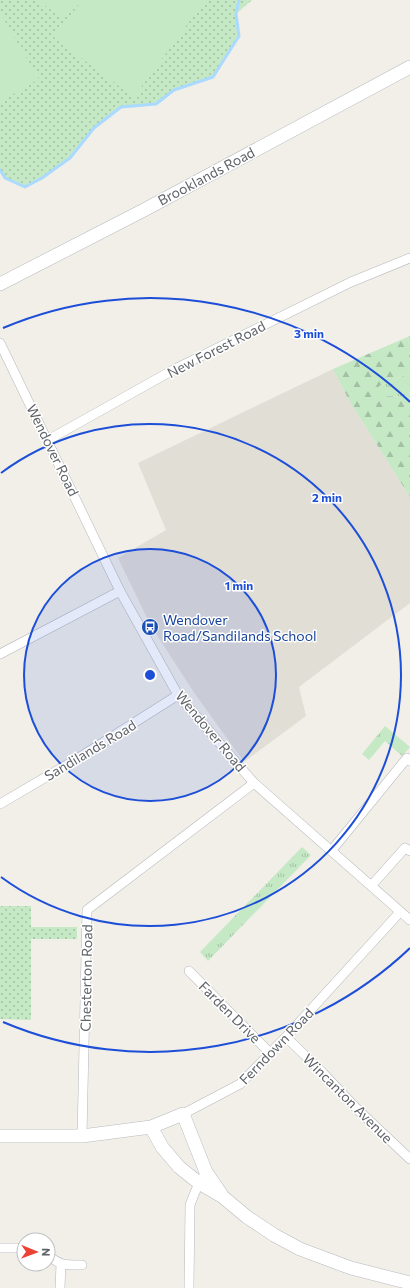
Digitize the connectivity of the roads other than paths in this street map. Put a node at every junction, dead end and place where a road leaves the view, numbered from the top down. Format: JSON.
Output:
{"nodes":[{"id":1,"x":410,"y":67,"type":"edge"},
{"id":2,"x":410,"y":258,"type":"edge"},
{"id":3,"x":0,"y":284,"type":"edge"},
{"id":4,"x":0,"y":343,"type":"edge"},
{"id":5,"x":48,"y":440,"type":"junction"},
{"id":6,"x":120,"y":591,"type":"junction"},
{"id":7,"x":0,"y":654,"type":"edge"},
{"id":8,"x":178,"y":695,"type":"junction"},
{"id":9,"x":409,"y":758,"type":"edge"},
{"id":10,"x":254,"y":782,"type":"junction"},
{"id":11,"x":0,"y":804,"type":"edge"},
{"id":12,"x":332,"y":850,"type":"junction"},
{"id":13,"x":410,"y":852,"type":"edge"},
{"id":14,"x":371,"y":886,"type":"junction"},
{"id":15,"x":400,"y":912,"type":"junction"},
{"id":16,"x":410,"y":920,"type":"edge"},
{"id":17,"x":189,"y":971,"type":"dead end"},
{"id":18,"x":286,"y":1037,"type":"junction"},
{"id":19,"x":270,"y":1053,"type":"junction"},
{"id":20,"x":183,"y":1114,"type":"junction"},
{"id":21,"x":151,"y":1127,"type":"junction"},
{"id":22,"x":0,"y":1136,"type":"edge"},
{"id":23,"x":82,"y":1136,"type":"junction"},
{"id":24,"x":410,"y":1159,"type":"edge"},
{"id":25,"x":203,"y":1177,"type":"junction"},
{"id":26,"x":0,"y":1248,"type":"edge"},
{"id":27,"x":16,"y":1248,"type":"edge"},
{"id":28,"x":56,"y":1262,"type":"edge"},
{"id":29,"x":61,"y":1264,"type":"junction"},
{"id":30,"x":82,"y":1265,"type":"dead end"},
{"id":31,"x":410,"y":1283,"type":"edge"},
{"id":32,"x":60,"y":1288,"type":"edge"},
{"id":33,"x":189,"y":1288,"type":"edge"}],
"edges":[{"from":1,"to":3,"type":"main road","name":"Brooklands Road"},
{"from":2,"to":5,"type":"street","name":"New Forest Road"},
{"from":4,"to":5,"type":"street","name":"Wendover Road"},
{"from":5,"to":6,"type":"street","name":"Wendover Road"},
{"from":6,"to":7,"type":"street"},
{"from":6,"to":8,"type":"street","name":"Wendover Road"},
{"from":8,"to":10,"type":"street","name":"Wendover Road"},
{"from":8,"to":11,"type":"street","name":"Sandilands Road"},
{"from":9,"to":12,"type":"street"},
{"from":10,"to":12,"type":"street","name":"Wendover Road"},
{"from":10,"to":23,"type":"street","name":"Chesterton Road"},
{"from":12,"to":14,"type":"street","name":"Wendover Road"},
{"from":13,"to":14,"type":"street"},
{"from":14,"to":15,"type":"street","name":"Wendover Road"},
{"from":15,"to":16,"type":"street","name":"Wendover Road"},
{"from":15,"to":18,"type":"street","name":"Ferndown Road"},
{"from":17,"to":19,"type":"street","name":"Farden Drive"},
{"from":18,"to":19,"type":"street","name":"Ferndown Road"},
{"from":18,"to":24,"type":"street","name":"Wincanton Avenue"},
{"from":19,"to":20,"type":"street","name":"Ferndown Road"},
{"from":20,"to":21,"type":"main road","name":"Ferndown Road"},
{"from":20,"to":25,"type":"main road"},
{"from":21,"to":23,"type":"main road","name":"Ferndown Road"},
{"from":21,"to":25,"type":"main road"},
{"from":22,"to":23,"type":"main road","name":"Ferndown Road"},
{"from":25,"to":31,"type":"main road"},
{"from":25,"to":33,"type":"street"},
{"from":26,"to":27,"type":"street"},
{"from":28,"to":29,"type":"street"},
{"from":29,"to":30,"type":"street"},
{"from":29,"to":32,"type":"street"}]}
